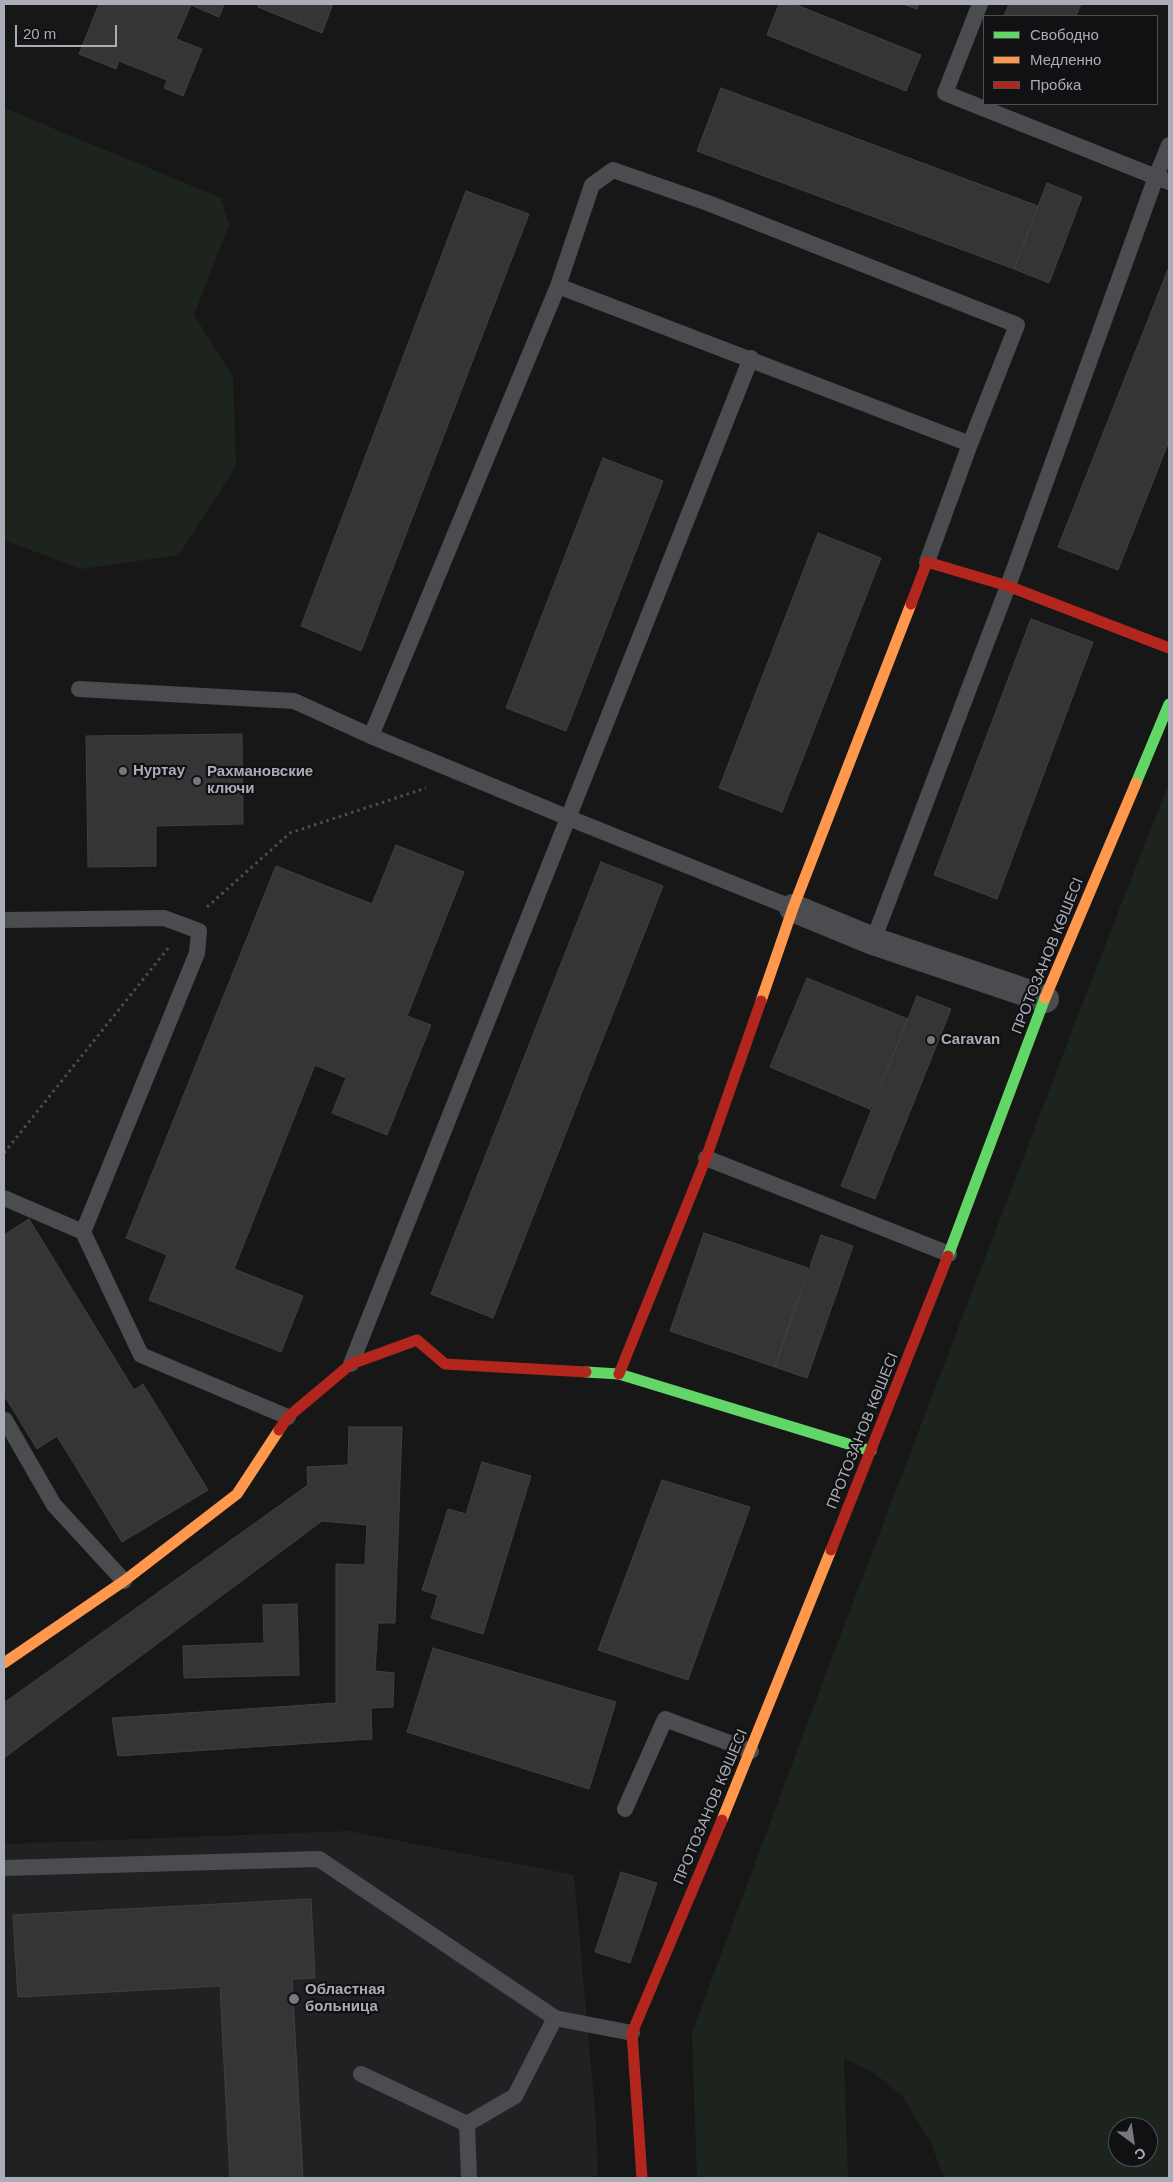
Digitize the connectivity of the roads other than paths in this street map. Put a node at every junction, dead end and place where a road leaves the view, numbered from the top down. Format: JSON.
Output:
{"nodes":[{"id":1,"x":980,"y":4,"type":"edge"},
{"id":2,"x":1169,"y":145,"type":"edge"},
{"id":3,"x":1163,"y":180,"type":"edge"},
{"id":4,"x":558,"y":286,"type":"junction"},
{"id":5,"x":751,"y":358,"type":"junction"},
{"id":6,"x":970,"y":444,"type":"junction"},
{"id":7,"x":926,"y":562,"type":"junction"},
{"id":8,"x":1008,"y":586,"type":"junction"},
{"id":9,"x":1169,"y":648,"type":"edge"},
{"id":10,"x":79,"y":689,"type":"dead end"},
{"id":11,"x":1169,"y":704,"type":"edge"},
{"id":12,"x":372,"y":736,"type":"junction"},
{"id":13,"x":569,"y":818,"type":"junction"},
{"id":14,"x":793,"y":908,"type":"junction"},
{"id":15,"x":4,"y":920,"type":"edge"},
{"id":16,"x":873,"y":941,"type":"junction"},
{"id":17,"x":1045,"y":999,"type":"junction"},
{"id":18,"x":706,"y":1158,"type":"junction"},
{"id":19,"x":4,"y":1198,"type":"edge"},
{"id":20,"x":84,"y":1232,"type":"junction"},
{"id":21,"x":949,"y":1254,"type":"junction"},
{"id":22,"x":351,"y":1364,"type":"junction"},
{"id":23,"x":619,"y":1374,"type":"junction"},
{"id":24,"x":288,"y":1417,"type":"junction"},
{"id":25,"x":4,"y":1420,"type":"edge"},
{"id":26,"x":871,"y":1450,"type":"junction"},
{"id":27,"x":124,"y":1581,"type":"junction"},
{"id":28,"x":4,"y":1663,"type":"edge"},
{"id":29,"x":751,"y":1751,"type":"junction"},
{"id":30,"x":625,"y":1809,"type":"dead end"},
{"id":31,"x":4,"y":1868,"type":"edge"},
{"id":32,"x":555,"y":2018,"type":"junction"},
{"id":33,"x":632,"y":2033,"type":"junction"},
{"id":34,"x":361,"y":2074,"type":"dead end"},
{"id":35,"x":467,"y":2124,"type":"junction"},
{"id":36,"x":469,"y":2178,"type":"edge"},
{"id":37,"x":642,"y":2178,"type":"edge"}],
"edges":[{"from":1,"to":3,"type":"lane"},
{"from":2,"to":3,"type":"lane"},
{"from":3,"to":8,"type":"lane"},
{"from":4,"to":5,"type":"lane"},
{"from":4,"to":6,"type":"lane"},
{"from":4,"to":12,"type":"lane"},
{"from":5,"to":6,"type":"lane"},
{"from":5,"to":13,"type":"lane"},
{"from":6,"to":7,"type":"lane"},
{"from":7,"to":8,"type":"street"},
{"from":7,"to":14,"type":"street"},
{"from":8,"to":9,"type":"street"},
{"from":8,"to":16,"type":"lane"},
{"from":10,"to":12,"type":"lane"},
{"from":11,"to":17,"type":"street","name":"ПРОТОЗАНОВ КӨШЕСІ"},
{"from":12,"to":13,"type":"lane"},
{"from":13,"to":14,"type":"lane"},
{"from":13,"to":22,"type":"lane"},
{"from":14,"to":16,"type":"street"},
{"from":14,"to":18,"type":"street"},
{"from":15,"to":20,"type":"lane"},
{"from":16,"to":17,"type":"street"},
{"from":17,"to":21,"type":"street","name":"ПРОТОЗАНОВ КӨШЕСІ"},
{"from":18,"to":21,"type":"lane"},
{"from":18,"to":23,"type":"street"},
{"from":19,"to":20,"type":"lane"},
{"from":20,"to":24,"type":"lane"},
{"from":21,"to":26,"type":"street","name":"ПРОТОЗАНОВ КӨШЕСІ"},
{"from":22,"to":23,"type":"street"},
{"from":22,"to":24,"type":"street"},
{"from":23,"to":26,"type":"street"},
{"from":24,"to":27,"type":"street"},
{"from":25,"to":27,"type":"lane"},
{"from":26,"to":29,"type":"street","name":"ПРОТОЗАНОВ КӨШЕСІ"},
{"from":27,"to":28,"type":"street"},
{"from":29,"to":30,"type":"lane"},
{"from":29,"to":33,"type":"street","name":"ПРОТОЗАНОВ КӨШЕСІ"},
{"from":31,"to":32,"type":"lane"},
{"from":32,"to":33,"type":"lane"},
{"from":32,"to":35,"type":"lane"},
{"from":33,"to":37,"type":"street","name":"ПРОТОЗАНОВ КӨШЕСІ"},
{"from":34,"to":35,"type":"lane"},
{"from":35,"to":36,"type":"lane"}]}
